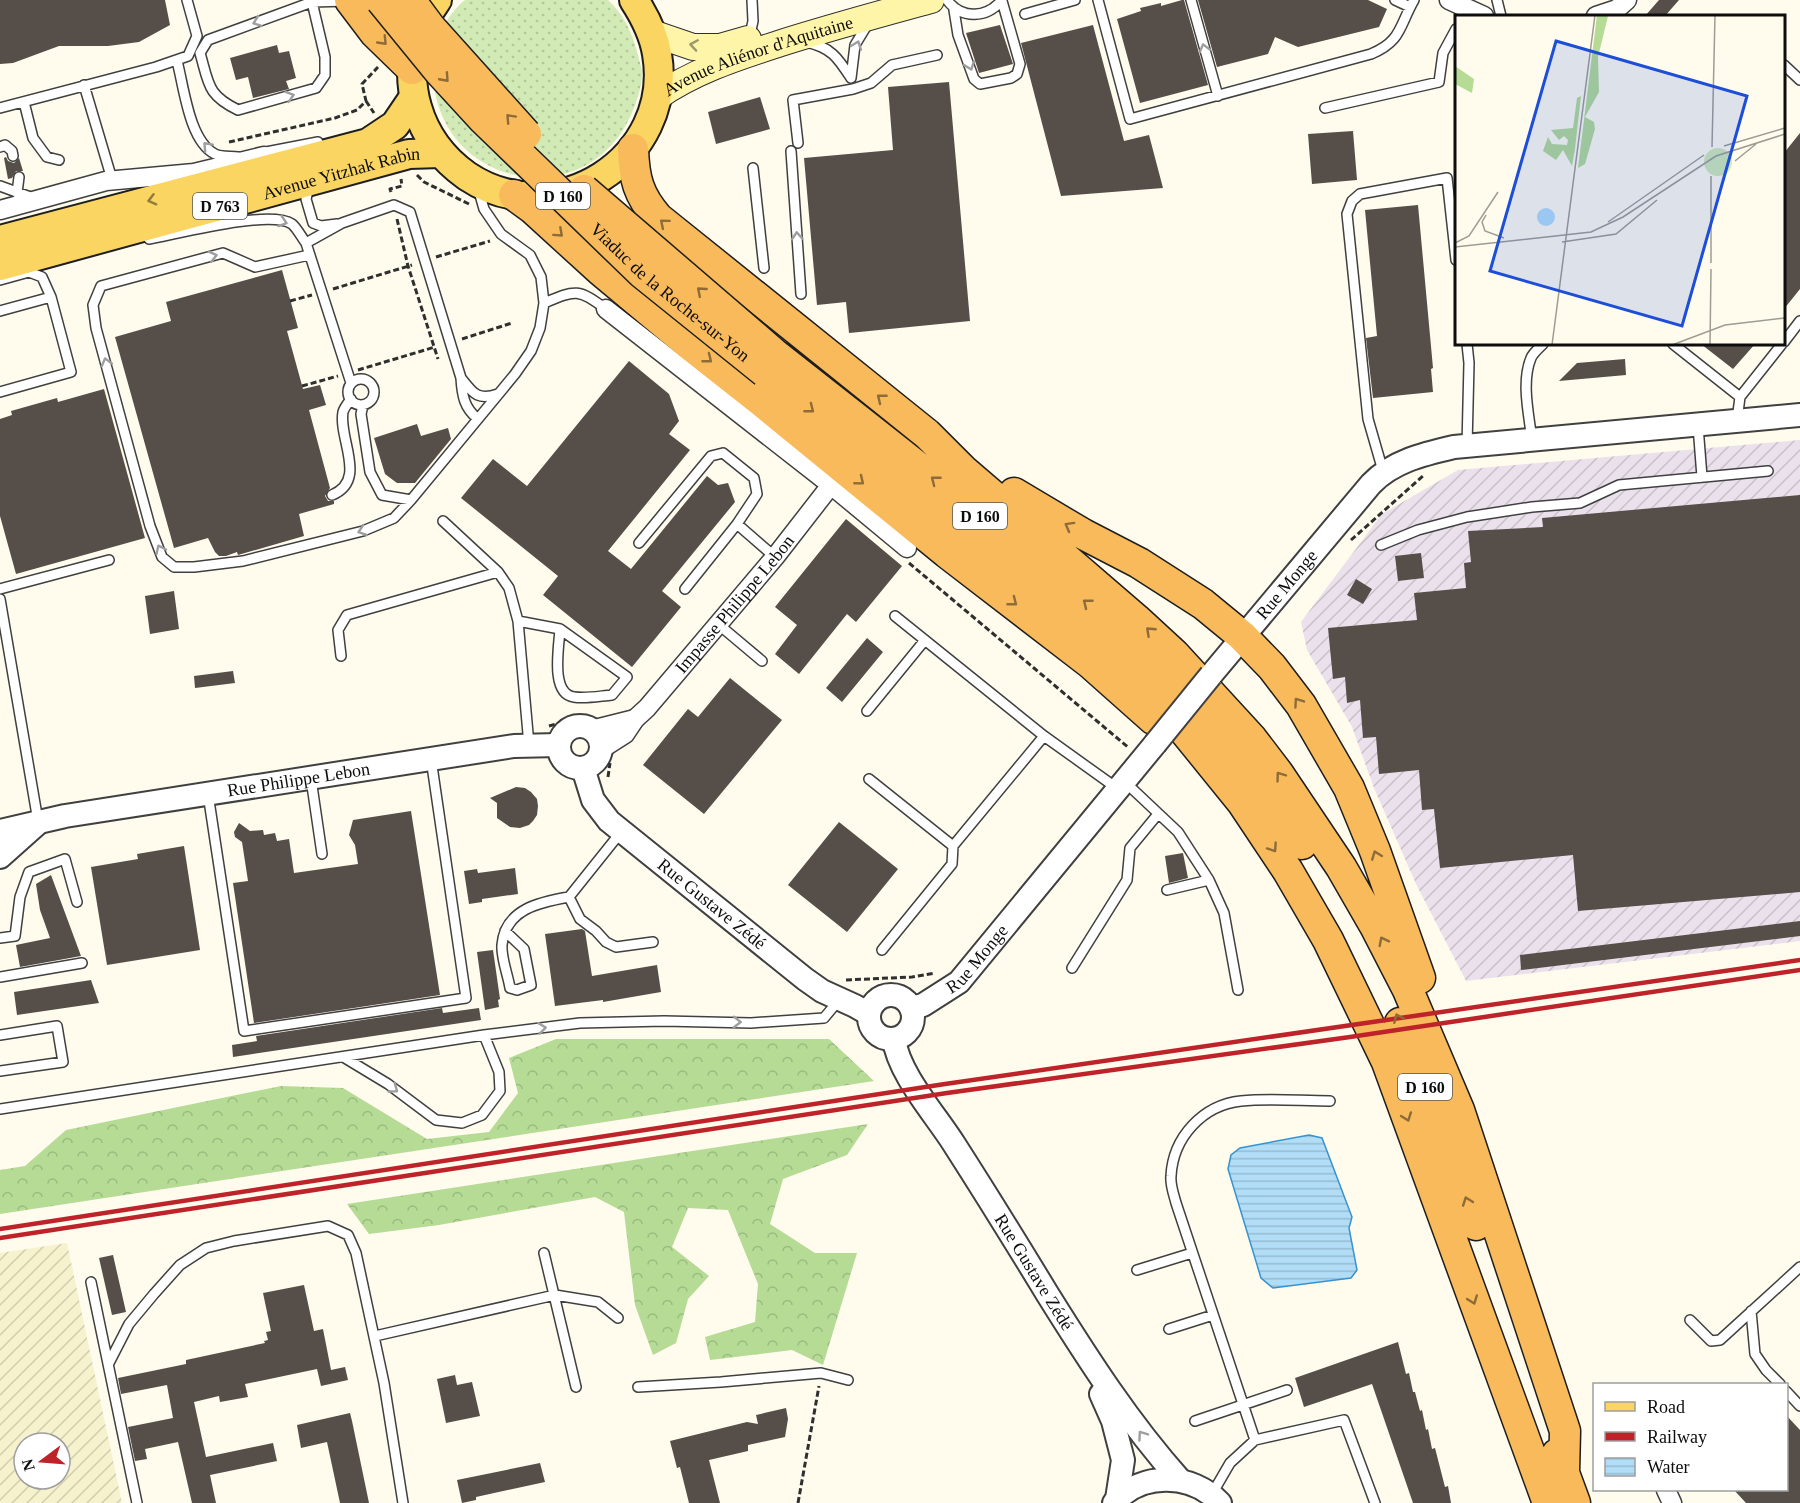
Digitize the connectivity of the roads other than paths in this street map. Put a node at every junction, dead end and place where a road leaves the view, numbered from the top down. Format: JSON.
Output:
{"nodes":[{"id":1,"x":187,"y":0,"type":"edge"},
{"id":2,"x":381,"y":0,"type":"edge"},
{"id":3,"x":410,"y":0,"type":"edge"},
{"id":4,"x":436,"y":0,"type":"edge"},
{"id":5,"x":634,"y":0,"type":"edge"},
{"id":6,"x":752,"y":0,"type":"edge"},
{"id":7,"x":893,"y":0,"type":"edge"},
{"id":8,"x":947,"y":0,"type":"edge"},
{"id":9,"x":1075,"y":0,"type":"edge"},
{"id":10,"x":1098,"y":0,"type":"edge"},
{"id":11,"x":1191,"y":0,"type":"edge"},
{"id":12,"x":1395,"y":0,"type":"edge"},
{"id":13,"x":1497,"y":0,"type":"edge"},
{"id":14,"x":1627,"y":0,"type":"edge"},
{"id":15,"x":312,"y":1,"type":"edge"},
{"id":16,"x":351,"y":1,"type":"edge"},
{"id":17,"x":1002,"y":1,"type":"edge"},
{"id":18,"x":1412,"y":4,"type":"edge"},
{"id":19,"x":943,"y":5,"type":"edge"},
{"id":20,"x":1459,"y":6,"type":"edge"},
{"id":21,"x":1025,"y":14,"type":"dead end"},
{"id":22,"x":873,"y":15,"type":"junction"},
{"id":23,"x":1482,"y":15,"type":"edge"},
{"id":24,"x":1501,"y":15,"type":"edge"},
{"id":25,"x":1599,"y":15,"type":"edge"},
{"id":26,"x":1455,"y":30,"type":"edge"},
{"id":27,"x":652,"y":33,"type":"junction"},
{"id":28,"x":749,"y":39,"type":"junction"},
{"id":29,"x":792,"y":40,"type":"junction"},
{"id":30,"x":200,"y":53,"type":"junction"},
{"id":31,"x":937,"y":55,"type":"dead end"},
{"id":32,"x":188,"y":56,"type":"junction"},
{"id":33,"x":177,"y":61,"type":"junction"},
{"id":34,"x":1785,"y":66,"type":"edge"},
{"id":35,"x":406,"y":72,"type":"junction"},
{"id":36,"x":1800,"y":80,"type":"edge"},
{"id":37,"x":84,"y":85,"type":"junction"},
{"id":38,"x":1218,"y":96,"type":"junction"},
{"id":39,"x":657,"y":97,"type":"junction"},
{"id":40,"x":24,"y":102,"type":"junction"},
{"id":41,"x":0,"y":108,"type":"edge"},
{"id":42,"x":1325,"y":108,"type":"dead end"},
{"id":43,"x":333,"y":140,"type":"dead end"},
{"id":44,"x":368,"y":143,"type":"junction"},
{"id":45,"x":0,"y":147,"type":"edge"},
{"id":46,"x":633,"y":148,"type":"junction"},
{"id":47,"x":102,"y":149,"type":"junction"},
{"id":48,"x":441,"y":153,"type":"junction"},
{"id":49,"x":14,"y":156,"type":"dead end"},
{"id":50,"x":59,"y":160,"type":"dead end"},
{"id":51,"x":753,"y":168,"type":"dead end"},
{"id":52,"x":19,"y":177,"type":"dead end"},
{"id":53,"x":128,"y":178,"type":"junction"},
{"id":54,"x":310,"y":182,"type":"junction"},
{"id":55,"x":0,"y":186,"type":"edge"},
{"id":56,"x":84,"y":187,"type":"junction"},
{"id":57,"x":17,"y":194,"type":"junction"},
{"id":58,"x":514,"y":195,"type":"junction"},
{"id":59,"x":480,"y":196,"type":"junction"},
{"id":60,"x":39,"y":200,"type":"junction"},
{"id":61,"x":0,"y":210,"type":"edge"},
{"id":62,"x":342,"y":223,"type":"junction"},
{"id":63,"x":0,"y":240,"type":"edge"},
{"id":64,"x":137,"y":242,"type":"dead end"},
{"id":65,"x":306,"y":243,"type":"junction"},
{"id":66,"x":81,"y":244,"type":"junction"},
{"id":67,"x":114,"y":244,"type":"dead end"},
{"id":68,"x":1455,"y":252,"type":"edge"},
{"id":69,"x":309,"y":255,"type":"junction"},
{"id":70,"x":0,"y":266,"type":"edge"},
{"id":71,"x":764,"y":268,"type":"dead end"},
{"id":72,"x":0,"y":280,"type":"edge"},
{"id":73,"x":801,"y":294,"type":"dead end"},
{"id":74,"x":51,"y":297,"type":"junction"},
{"id":75,"x":544,"y":303,"type":"junction"},
{"id":76,"x":606,"y":309,"type":"joint"},
{"id":77,"x":0,"y":311,"type":"edge"},
{"id":78,"x":1800,"y":321,"type":"edge"},
{"id":79,"x":1785,"y":340,"type":"edge"},
{"id":80,"x":1467,"y":345,"type":"edge"},
{"id":81,"x":1542,"y":345,"type":"edge"},
{"id":82,"x":1674,"y":345,"type":"edge"},
{"id":83,"x":1781,"y":345,"type":"edge"},
{"id":84,"x":771,"y":364,"type":"junction"},
{"id":85,"x":461,"y":378,"type":"junction"},
{"id":86,"x":351,"y":383,"type":"junction"},
{"id":87,"x":0,"y":392,"type":"edge"},
{"id":88,"x":499,"y":394,"type":"junction"},
{"id":89,"x":1740,"y":397,"type":"junction"},
{"id":90,"x":351,"y":399,"type":"junction"},
{"id":91,"x":363,"y":405,"type":"junction"},
{"id":92,"x":1800,"y":415,"type":"edge"},
{"id":93,"x":478,"y":419,"type":"junction"},
{"id":94,"x":1737,"y":420,"type":"junction"},
{"id":95,"x":1698,"y":424,"type":"junction"},
{"id":96,"x":927,"y":434,"type":"junction"},
{"id":97,"x":1532,"y":440,"type":"junction"},
{"id":98,"x":1467,"y":446,"type":"junction"},
{"id":99,"x":1383,"y":471,"type":"junction"},
{"id":100,"x":1768,"y":471,"type":"dead end"},
{"id":101,"x":1702,"y":477,"type":"junction"},
{"id":102,"x":831,"y":485,"type":"junction"},
{"id":103,"x":332,"y":495,"type":"dead end"},
{"id":104,"x":411,"y":500,"type":"junction"},
{"id":105,"x":443,"y":521,"type":"dead end"},
{"id":106,"x":736,"y":524,"type":"junction"},
{"id":107,"x":639,"y":543,"type":"dead end"},
{"id":108,"x":1381,"y":545,"type":"dead end"},
{"id":109,"x":907,"y":548,"type":"road end"},
{"id":110,"x":775,"y":556,"type":"junction"},
{"id":111,"x":109,"y":560,"type":"dead end"},
{"id":112,"x":498,"y":572,"type":"junction"},
{"id":113,"x":685,"y":589,"type":"dead end"},
{"id":114,"x":0,"y":590,"type":"edge"},
{"id":115,"x":0,"y":599,"type":"edge"},
{"id":116,"x":895,"y":616,"type":"dead end"},
{"id":117,"x":518,"y":621,"type":"junction"},
{"id":118,"x":718,"y":624,"type":"junction"},
{"id":119,"x":560,"y":629,"type":"junction"},
{"id":120,"x":1242,"y":636,"type":"junction"},
{"id":121,"x":926,"y":640,"type":"junction"},
{"id":122,"x":341,"y":656,"type":"dead end"},
{"id":123,"x":762,"y":661,"type":"dead end"},
{"id":124,"x":867,"y":711,"type":"dead end"},
{"id":125,"x":592,"y":732,"type":"junction"},
{"id":126,"x":1044,"y":736,"type":"junction"},
{"id":127,"x":530,"y":745,"type":"junction"},
{"id":128,"x":559,"y":745,"type":"junction"},
{"id":129,"x":1200,"y":750,"type":"junction"},
{"id":130,"x":431,"y":759,"type":"junction"},
{"id":131,"x":583,"y":768,"type":"junction"},
{"id":132,"x":311,"y":778,"type":"junction"},
{"id":133,"x":869,"y":780,"type":"dead end"},
{"id":134,"x":1122,"y":786,"type":"junction"},
{"id":135,"x":208,"y":794,"type":"junction"},
{"id":136,"x":1158,"y":814,"type":"junction"},
{"id":137,"x":38,"y":823,"type":"junction"},
{"id":138,"x":0,"y":831,"type":"edge"},
{"id":139,"x":621,"y":831,"type":"junction"},
{"id":140,"x":953,"y":846,"type":"junction"},
{"id":141,"x":322,"y":854,"type":"dead end"},
{"id":142,"x":0,"y":857,"type":"edge"},
{"id":143,"x":1209,"y":880,"type":"junction"},
{"id":144,"x":1167,"y":890,"type":"dead end"},
{"id":145,"x":569,"y":897,"type":"junction"},
{"id":146,"x":77,"y":902,"type":"dead end"},
{"id":147,"x":505,"y":931,"type":"junction"},
{"id":148,"x":0,"y":938,"type":"edge"},
{"id":149,"x":653,"y":942,"type":"dead end"},
{"id":150,"x":882,"y":950,"type":"dead end"},
{"id":151,"x":82,"y":963,"type":"dead end"},
{"id":152,"x":1072,"y":968,"type":"dead end"},
{"id":153,"x":0,"y":977,"type":"edge"},
{"id":154,"x":841,"y":990,"type":"junction"},
{"id":155,"x":1238,"y":990,"type":"dead end"},
{"id":156,"x":911,"y":1008,"type":"junction"},
{"id":157,"x":869,"y":1014,"type":"junction"},
{"id":158,"x":0,"y":1035,"type":"edge"},
{"id":159,"x":484,"y":1035,"type":"junction"},
{"id":160,"x":894,"y":1038,"type":"junction"},
{"id":161,"x":345,"y":1058,"type":"junction"},
{"id":162,"x":0,"y":1071,"type":"edge"},
{"id":163,"x":1330,"y":1101,"type":"dead end"},
{"id":164,"x":0,"y":1109,"type":"edge"},
{"id":165,"x":1459,"y":1110,"type":"junction"},
{"id":166,"x":544,"y":1253,"type":"dead end"},
{"id":167,"x":1192,"y":1253,"type":"junction"},
{"id":168,"x":1800,"y":1267,"type":"edge"},
{"id":169,"x":1137,"y":1270,"type":"dead end"},
{"id":170,"x":91,"y":1282,"type":"dead end"},
{"id":171,"x":555,"y":1295,"type":"junction"},
{"id":172,"x":1752,"y":1311,"type":"junction"},
{"id":173,"x":1213,"y":1315,"type":"junction"},
{"id":174,"x":618,"y":1318,"type":"dead end"},
{"id":175,"x":1690,"y":1320,"type":"dead end"},
{"id":176,"x":1169,"y":1329,"type":"dead end"},
{"id":177,"x":375,"y":1336,"type":"junction"},
{"id":178,"x":1083,"y":1351,"type":"junction"},
{"id":179,"x":109,"y":1363,"type":"junction"},
{"id":180,"x":848,"y":1380,"type":"dead end"},
{"id":181,"x":1779,"y":1383,"type":"edge"},
{"id":182,"x":576,"y":1387,"type":"dead end"},
{"id":183,"x":638,"y":1387,"type":"dead end"},
{"id":184,"x":1287,"y":1390,"type":"dead end"},
{"id":185,"x":1788,"y":1393,"type":"edge"},
{"id":186,"x":1243,"y":1405,"type":"junction"},
{"id":187,"x":1800,"y":1406,"type":"edge"},
{"id":188,"x":1195,"y":1421,"type":"dead end"},
{"id":189,"x":1255,"y":1440,"type":"junction"},
{"id":190,"x":1534,"y":1468,"type":"junction"},
{"id":191,"x":1564,"y":1473,"type":"junction"},
{"id":192,"x":1180,"y":1480,"type":"junction"},
{"id":193,"x":1216,"y":1499,"type":"edge"},
{"id":194,"x":1116,"y":1501,"type":"edge"},
{"id":195,"x":137,"y":1503,"type":"edge"},
{"id":196,"x":403,"y":1503,"type":"edge"},
{"id":197,"x":1375,"y":1503,"type":"edge"},
{"id":198,"x":1534,"y":1503,"type":"edge"},
{"id":199,"x":1548,"y":1503,"type":"edge"},
{"id":200,"x":1575,"y":1503,"type":"edge"}],
"edges":[{"from":1,"to":32,"type":"lane"},
{"from":2,"to":84,"type":"highway","name":"Viaduc de la Roche-sur-Yon","number":"D 160","one_way":true,"bridge":true},
{"from":84,"to":3,"type":"highway","name":"Viaduc de la Roche-sur-Yon","number":"D 160","one_way":true,"bridge":true},
{"from":4,"to":35,"type":"main road"},
{"from":5,"to":27,"type":"main road"},
{"from":6,"to":28,"type":"lane"},
{"from":7,"to":28,"type":"main road","name":"Avenue Aliénor d'Aquitaine"},
{"from":8,"to":19,"type":"lane"},
{"from":9,"to":21,"type":"lane"},
{"from":10,"to":38,"type":"lane"},
{"from":38,"to":11,"type":"lane","one_way":true},
{"from":12,"to":18,"type":"lane"},
{"from":13,"to":24,"type":"lane"},
{"from":14,"to":25,"type":"street"},
{"from":15,"to":16,"type":"lane"},
{"from":15,"to":30,"type":"lane","one_way":true},
{"from":30,"to":15,"type":"lane","one_way":true},
{"from":16,"to":35,"type":"highway","one_way":true},
{"from":17,"to":19,"type":"lane"},
{"from":19,"to":17,"type":"lane","one_way":true},
{"from":18,"to":38,"type":"lane"},
{"from":19,"to":22,"type":"main road","name":"Avenue Aliénor d'Aquitaine"},
{"from":20,"to":23,"type":"street"},
{"from":22,"to":29,"type":"main road","name":"Avenue Aliénor d'Aquitaine"},
{"from":29,"to":22,"type":"lane","one_way":true},
{"from":26,"to":42,"type":"lane"},
{"from":28,"to":27,"type":"main road","name":"Avenue Aliénor d'Aquitaine","one_way":true},
{"from":27,"to":39,"type":"main road"},
{"from":29,"to":39,"type":"main road","name":"Avenue Aliénor d'Aquitaine"},
{"from":30,"to":32,"type":"lane"},
{"from":73,"to":31,"type":"lane","one_way":true},
{"from":32,"to":33,"type":"lane"},
{"from":33,"to":37,"type":"lane"},
{"from":33,"to":43,"type":"lane"},
{"from":34,"to":36,"type":"lane"},
{"from":35,"to":44,"type":"main road","name":"Avenue Yitzhak Rabin","number":"D 763"},
{"from":35,"to":48,"type":"main road"},
{"from":37,"to":40,"type":"lane"},
{"from":37,"to":47,"type":"lane"},
{"from":39,"to":46,"type":"main road"},
{"from":40,"to":41,"type":"lane"},
{"from":40,"to":50,"type":"lane"},
{"from":44,"to":53,"type":"street"},
{"from":44,"to":63,"type":"main road","name":"Avenue Yitzhak Rabin","number":"D 763","one_way":true},
{"from":45,"to":49,"type":"lane"},
{"from":46,"to":58,"type":"main road"},
{"from":96,"to":46,"type":"highway","one_way":true},
{"from":47,"to":53,"type":"lane"},
{"from":47,"to":56,"type":"lane"},
{"from":48,"to":54,"type":"main road","name":"Avenue Yitzhak Rabin","number":"D 763"},
{"from":48,"to":59,"type":"main road"},
{"from":51,"to":71,"type":"lane"},
{"from":52,"to":57,"type":"lane"},
{"from":53,"to":56,"type":"street"},
{"from":54,"to":62,"type":"lane"},
{"from":54,"to":66,"type":"main road","name":"Avenue Yitzhak Rabin","number":"D 763"},
{"from":55,"to":57,"type":"lane"},
{"from":56,"to":60,"type":"street"},
{"from":57,"to":60,"type":"lane"},
{"from":58,"to":59,"type":"main road"},
{"from":58,"to":129,"type":"highway","one_way":true},
{"from":59,"to":75,"type":"lane"},
{"from":60,"to":61,"type":"street"},
{"from":62,"to":65,"type":"lane"},
{"from":62,"to":85,"type":"lane"},
{"from":64,"to":65,"type":"lane","one_way":true},
{"from":65,"to":69,"type":"lane"},
{"from":66,"to":67,"type":"lane"},
{"from":66,"to":70,"type":"main road","name":"Avenue Yitzhak Rabin","number":"D 763"},
{"from":68,"to":99,"type":"lane"},
{"from":69,"to":86,"type":"lane"},
{"from":104,"to":69,"type":"lane","one_way":true},
{"from":72,"to":74,"type":"lane"},
{"from":74,"to":77,"type":"lane"},
{"from":74,"to":87,"type":"lane"},
{"from":75,"to":76,"type":"lane"},
{"from":75,"to":88,"type":"lane"},
{"from":76,"to":102,"type":"street"},
{"from":78,"to":79,"type":"lane"},
{"from":80,"to":98,"type":"lane"},
{"from":81,"to":97,"type":"lane"},
{"from":82,"to":89,"type":"lane"},
{"from":83,"to":89,"type":"lane"},
{"from":84,"to":129,"type":"highway","number":"D 160","one_way":true},
{"from":191,"to":84,"type":"highway","number":"D 160","one_way":true},
{"from":85,"to":88,"type":"lane"},
{"from":85,"to":93,"type":"lane"},
{"from":86,"to":90,"type":"lane"},
{"from":86,"to":91,"type":"lane"},
{"from":88,"to":93,"type":"lane"},
{"from":89,"to":94,"type":"lane"},
{"from":90,"to":91,"type":"lane"},
{"from":90,"to":103,"type":"lane"},
{"from":91,"to":104,"type":"lane"},
{"from":92,"to":94,"type":"street","name":"Rue Monge"},
{"from":93,"to":104,"type":"lane"},
{"from":94,"to":95,"type":"street","name":"Rue Monge"},
{"from":95,"to":97,"type":"street","name":"Rue Monge"},
{"from":95,"to":101,"type":"lane"},
{"from":120,"to":96,"type":"highway","one_way":true},
{"from":165,"to":96,"type":"highway","one_way":true},
{"from":97,"to":98,"type":"street","name":"Rue Monge"},
{"from":98,"to":99,"type":"street","name":"Rue Monge"},
{"from":99,"to":120,"type":"street","name":"Rue Monge"},
{"from":100,"to":101,"type":"lane"},
{"from":101,"to":108,"type":"lane"},
{"from":102,"to":109,"type":"street"},
{"from":102,"to":110,"type":"street","name":"Impasse Philippe Lebon"},
{"from":105,"to":112,"type":"lane"},
{"from":106,"to":107,"type":"lane"},
{"from":106,"to":110,"type":"lane"},
{"from":106,"to":113,"type":"lane"},
{"from":110,"to":118,"type":"street","name":"Impasse Philippe Lebon"},
{"from":111,"to":114,"type":"lane"},
{"from":112,"to":117,"type":"lane"},
{"from":112,"to":122,"type":"lane"},
{"from":115,"to":137,"type":"lane"},
{"from":116,"to":121,"type":"lane"},
{"from":117,"to":119,"type":"lane"},
{"from":117,"to":127,"type":"lane"},
{"from":118,"to":123,"type":"lane"},
{"from":118,"to":125,"type":"street","name":"Impasse Philippe Lebon"},
{"from":119,"to":119,"type":"lane"},
{"from":120,"to":134,"type":"street","name":"Rue Monge","bridge":true},
{"from":165,"to":120,"type":"highway","one_way":true},
{"from":121,"to":124,"type":"lane"},
{"from":121,"to":126,"type":"lane"},
{"from":125,"to":128,"type":"street"},
{"from":125,"to":131,"type":"street"},
{"from":126,"to":134,"type":"lane"},
{"from":126,"to":140,"type":"lane"},
{"from":127,"to":128,"type":"street","name":"Rue Philippe Lebon"},
{"from":127,"to":130,"type":"street","name":"Rue Philippe Lebon"},
{"from":128,"to":131,"type":"street"},
{"from":129,"to":190,"type":"highway","number":"D 160","one_way":true},
{"from":130,"to":132,"type":"street","name":"Rue Philippe Lebon"},
{"from":130,"to":135,"type":"lane"},
{"from":131,"to":139,"type":"street","name":"Rue Gustave Zédé"},
{"from":132,"to":135,"type":"street","name":"Rue Philippe Lebon"},
{"from":132,"to":141,"type":"lane"},
{"from":133,"to":140,"type":"lane"},
{"from":134,"to":136,"type":"lane"},
{"from":134,"to":156,"type":"street","name":"Rue Monge"},
{"from":135,"to":137,"type":"street","name":"Rue Philippe Lebon"},
{"from":136,"to":143,"type":"lane"},
{"from":136,"to":152,"type":"lane"},
{"from":137,"to":138,"type":"street","name":"Rue Philippe Lebon"},
{"from":137,"to":142,"type":"street","name":"Rue Philippe Lebon"},
{"from":139,"to":145,"type":"lane"},
{"from":139,"to":154,"type":"street","name":"Rue Gustave Zédé"},
{"from":140,"to":150,"type":"lane"},
{"from":143,"to":144,"type":"lane"},
{"from":143,"to":155,"type":"lane"},
{"from":145,"to":147,"type":"lane"},
{"from":145,"to":149,"type":"lane"},
{"from":146,"to":148,"type":"lane"},
{"from":147,"to":147,"type":"lane"},
{"from":151,"to":153,"type":"lane"},
{"from":154,"to":157,"type":"street","name":"Rue Gustave Zédé"},
{"from":159,"to":154,"type":"lane","one_way":true},
{"from":156,"to":157,"type":"street"},
{"from":156,"to":160,"type":"street"},
{"from":157,"to":160,"type":"street"},
{"from":158,"to":162,"type":"lane"},
{"from":159,"to":161,"type":"lane"},
{"from":161,"to":159,"type":"lane","one_way":true},
{"from":160,"to":178,"type":"street","name":"Rue Gustave Zédé"},
{"from":161,"to":164,"type":"lane"},
{"from":163,"to":167,"type":"lane"},
{"from":165,"to":191,"type":"highway"},
{"from":166,"to":171,"type":"lane"},
{"from":167,"to":169,"type":"lane"},
{"from":167,"to":173,"type":"lane"},
{"from":168,"to":172,"type":"lane"},
{"from":170,"to":179,"type":"lane"},
{"from":171,"to":174,"type":"lane"},
{"from":171,"to":177,"type":"lane"},
{"from":171,"to":182,"type":"lane"},
{"from":172,"to":175,"type":"lane"},
{"from":172,"to":181,"type":"lane"},
{"from":173,"to":176,"type":"lane"},
{"from":173,"to":186,"type":"lane"},
{"from":177,"to":179,"type":"lane"},
{"from":177,"to":196,"type":"lane"},
{"from":192,"to":178,"type":"street","name":"Rue Gustave Zédé","one_way":true},
{"from":178,"to":194,"type":"street","name":"Rue Gustave Zédé"},
{"from":179,"to":195,"type":"lane"},
{"from":180,"to":183,"type":"lane"},
{"from":184,"to":186,"type":"lane"},
{"from":185,"to":187,"type":"lane"},
{"from":186,"to":188,"type":"lane"},
{"from":186,"to":189,"type":"lane"},
{"from":189,"to":193,"type":"lane"},
{"from":189,"to":197,"type":"lane"},
{"from":190,"to":198,"type":"highway"},
{"from":190,"to":199,"type":"highway","number":"D 160"},
{"from":191,"to":200,"type":"highway","number":"D 160"},
{"from":192,"to":193,"type":"street"},
{"from":192,"to":194,"type":"street"}]}
